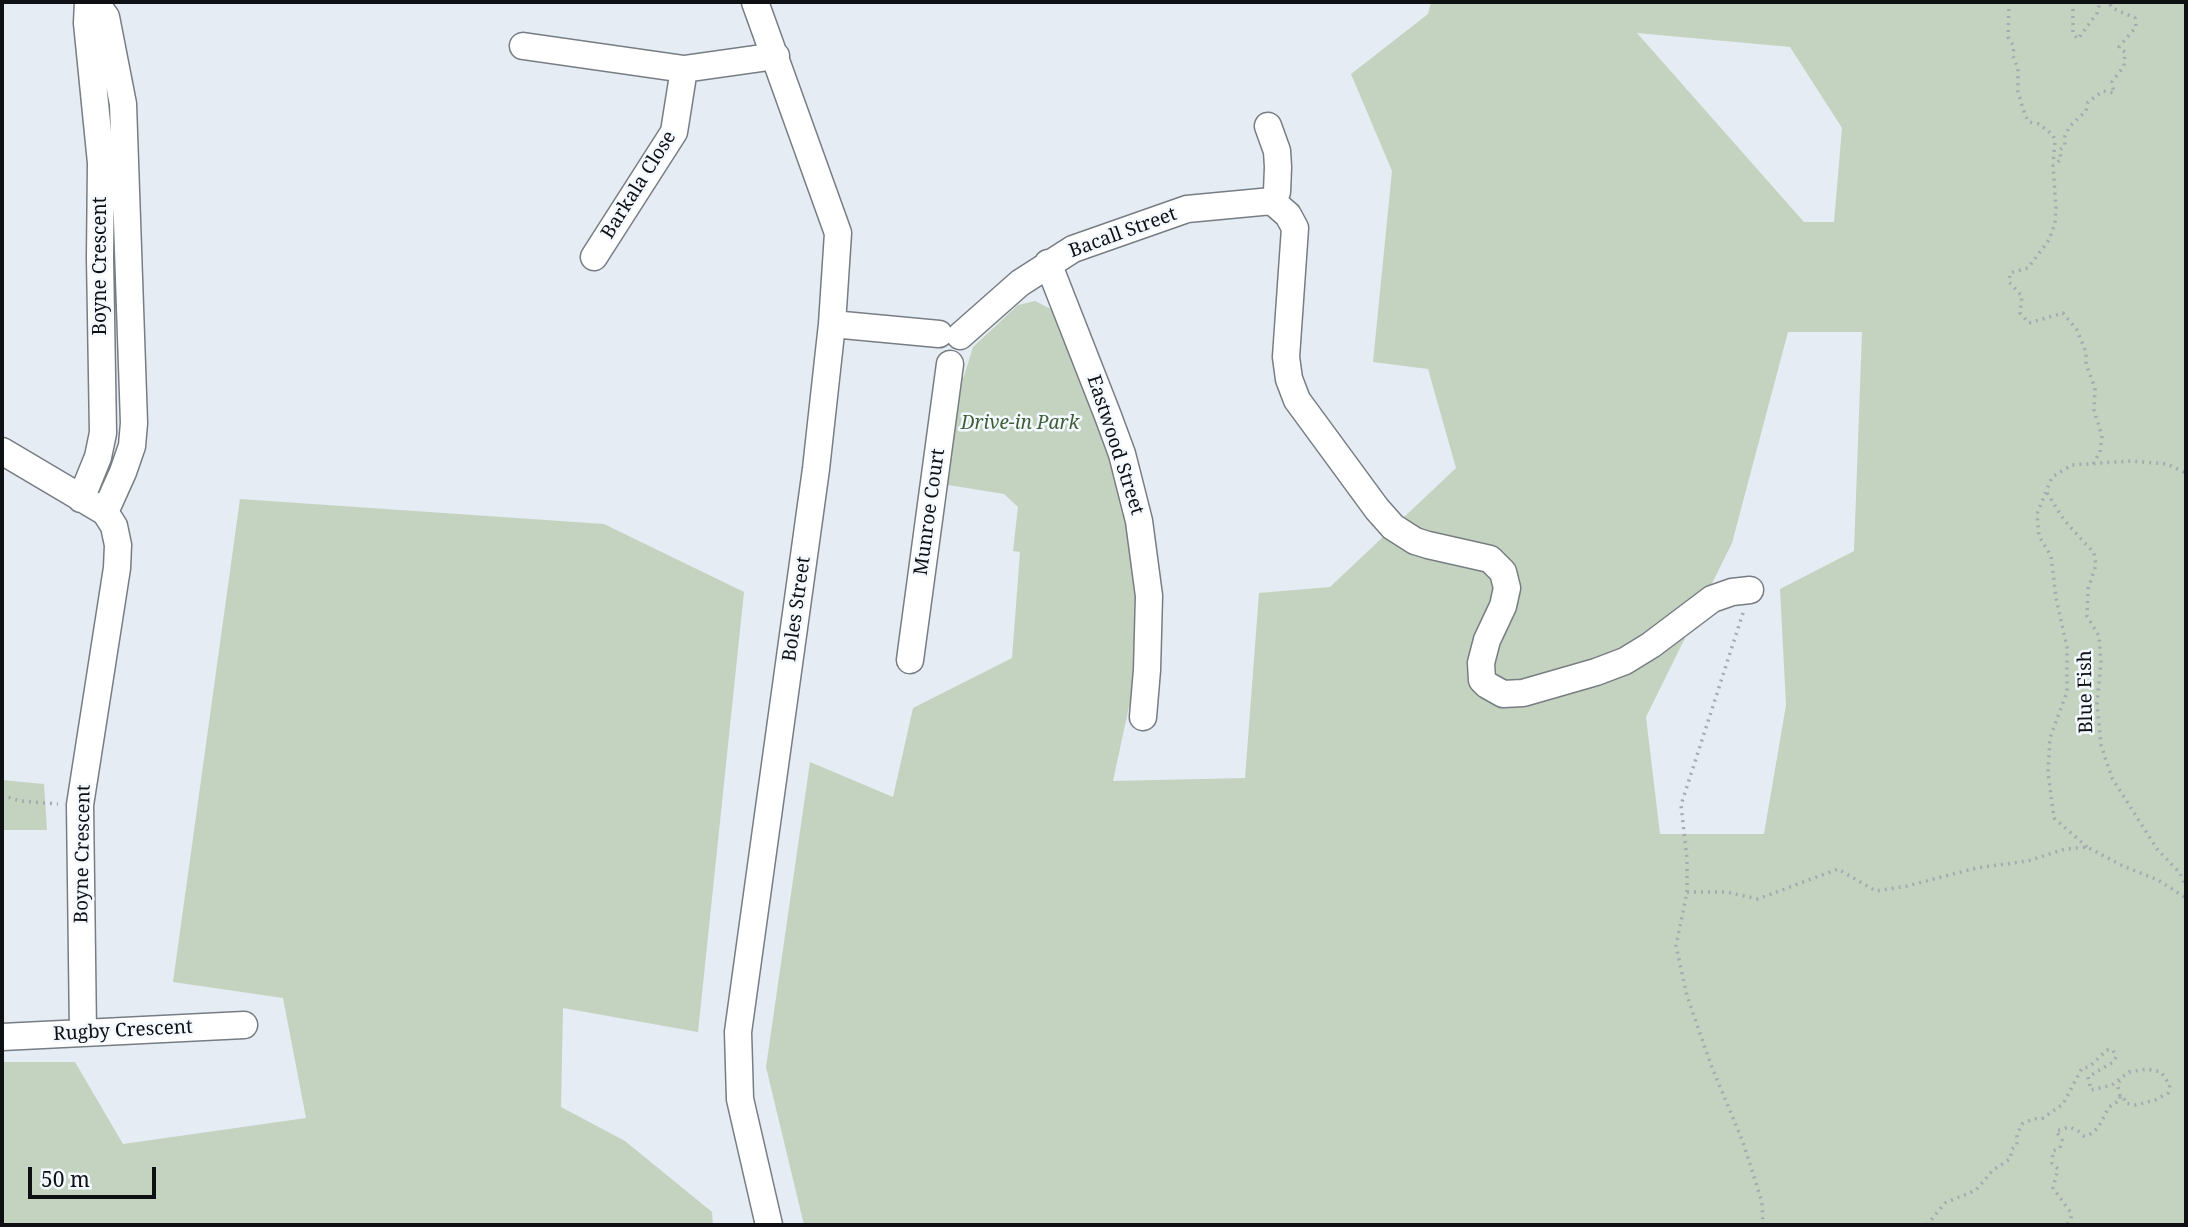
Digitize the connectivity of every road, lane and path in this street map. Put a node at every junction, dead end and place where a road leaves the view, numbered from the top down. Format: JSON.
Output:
{"nodes":[{"id":1,"x":88,"y":2,"type":"edge"},
{"id":2,"x":95,"y":2,"type":"edge"},
{"id":3,"x":755,"y":2,"type":"edge"},
{"id":4,"x":2009,"y":2,"type":"edge"},
{"id":5,"x":2073,"y":2,"type":"edge"},
{"id":6,"x":2100,"y":2,"type":"edge"},
{"id":7,"x":2109,"y":2,"type":"edge"},
{"id":8,"x":523,"y":46,"type":"dead end"},
{"id":9,"x":776,"y":56,"type":"junction"},
{"id":10,"x":684,"y":69,"type":"junction"},
{"id":11,"x":1268,"y":126,"type":"dead end"},
{"id":12,"x":2053,"y":166,"type":"junction"},
{"id":13,"x":1272,"y":201,"type":"junction"},
{"id":14,"x":594,"y":257,"type":"dead end"},
{"id":15,"x":1048,"y":263,"type":"junction"},
{"id":16,"x":831,"y":333,"type":"junction"},
{"id":17,"x":945,"y":346,"type":"junction"},
{"id":18,"x":2,"y":451,"type":"edge"},
{"id":19,"x":2093,"y":464,"type":"junction"},
{"id":20,"x":2186,"y":473,"type":"edge"},
{"id":21,"x":2047,"y":493,"type":"junction"},
{"id":22,"x":81,"y":499,"type":"junction"},
{"id":23,"x":105,"y":512,"type":"junction"},
{"id":24,"x":1750,"y":590,"type":"joint"},
{"id":25,"x":910,"y":660,"type":"dead end"},
{"id":26,"x":1143,"y":717,"type":"dead end"},
{"id":27,"x":2,"y":795,"type":"edge"},
{"id":28,"x":80,"y":805,"type":"junction"},
{"id":29,"x":2087,"y":847,"type":"junction"},
{"id":30,"x":2186,"y":888,"type":"edge"},
{"id":31,"x":1687,"y":891,"type":"junction"},
{"id":32,"x":2186,"y":898,"type":"edge"},
{"id":33,"x":244,"y":1025,"type":"dead end"},
{"id":34,"x":83,"y":1033,"type":"junction"},
{"id":35,"x":2,"y":1037,"type":"edge"},
{"id":36,"x":2121,"y":1079,"type":"junction"},
{"id":37,"x":2120,"y":1097,"type":"junction"},
{"id":38,"x":769,"y":1225,"type":"edge"},
{"id":39,"x":1763,"y":1225,"type":"edge"},
{"id":40,"x":1927,"y":1225,"type":"edge"},
{"id":41,"x":2067,"y":1225,"type":"edge"}],
"edges":[{"from":1,"to":22,"type":"street","name":"Boyne Crescent"},
{"from":2,"to":23,"type":"street","name":"Boyne Crescent"},
{"from":3,"to":9,"type":"street","name":"Boles Street"},
{"from":4,"to":12,"type":"path"},
{"from":5,"to":6,"type":"path"},
{"from":7,"to":12,"type":"path"},
{"from":8,"to":10,"type":"street"},
{"from":9,"to":10,"type":"street"},
{"from":9,"to":16,"type":"street","name":"Boles Street"},
{"from":10,"to":14,"type":"street","name":"Barkala Close"},
{"from":11,"to":13,"type":"street"},
{"from":12,"to":19,"type":"path"},
{"from":13,"to":15,"type":"street","name":"Bacall Street"},
{"from":13,"to":24,"type":"street"},
{"from":15,"to":17,"type":"street","name":"Bacall Street"},
{"from":15,"to":26,"type":"street","name":"Eastwood Street"},
{"from":16,"to":17,"type":"street"},
{"from":16,"to":38,"type":"street","name":"Boles Street"},
{"from":17,"to":25,"type":"street","name":"Munroe Court"},
{"from":18,"to":22,"type":"street"},
{"from":19,"to":20,"type":"path"},
{"from":19,"to":21,"type":"path"},
{"from":21,"to":29,"type":"path"},
{"from":21,"to":30,"type":"path","name":"Blue Fish"},
{"from":22,"to":23,"type":"street"},
{"from":23,"to":28,"type":"street","name":"Boyne Crescent"},
{"from":24,"to":31,"type":"path"},
{"from":27,"to":28,"type":"path"},
{"from":28,"to":34,"type":"street","name":"Boyne Crescent"},
{"from":29,"to":31,"type":"path"},
{"from":29,"to":32,"type":"path"},
{"from":31,"to":39,"type":"path"},
{"from":33,"to":34,"type":"street","name":"Rugby Crescent"},
{"from":34,"to":35,"type":"street","name":"Rugby Crescent"},
{"from":36,"to":37,"type":"path"},
{"from":36,"to":37,"type":"path"},
{"from":36,"to":40,"type":"path"},
{"from":37,"to":41,"type":"path"}]}
